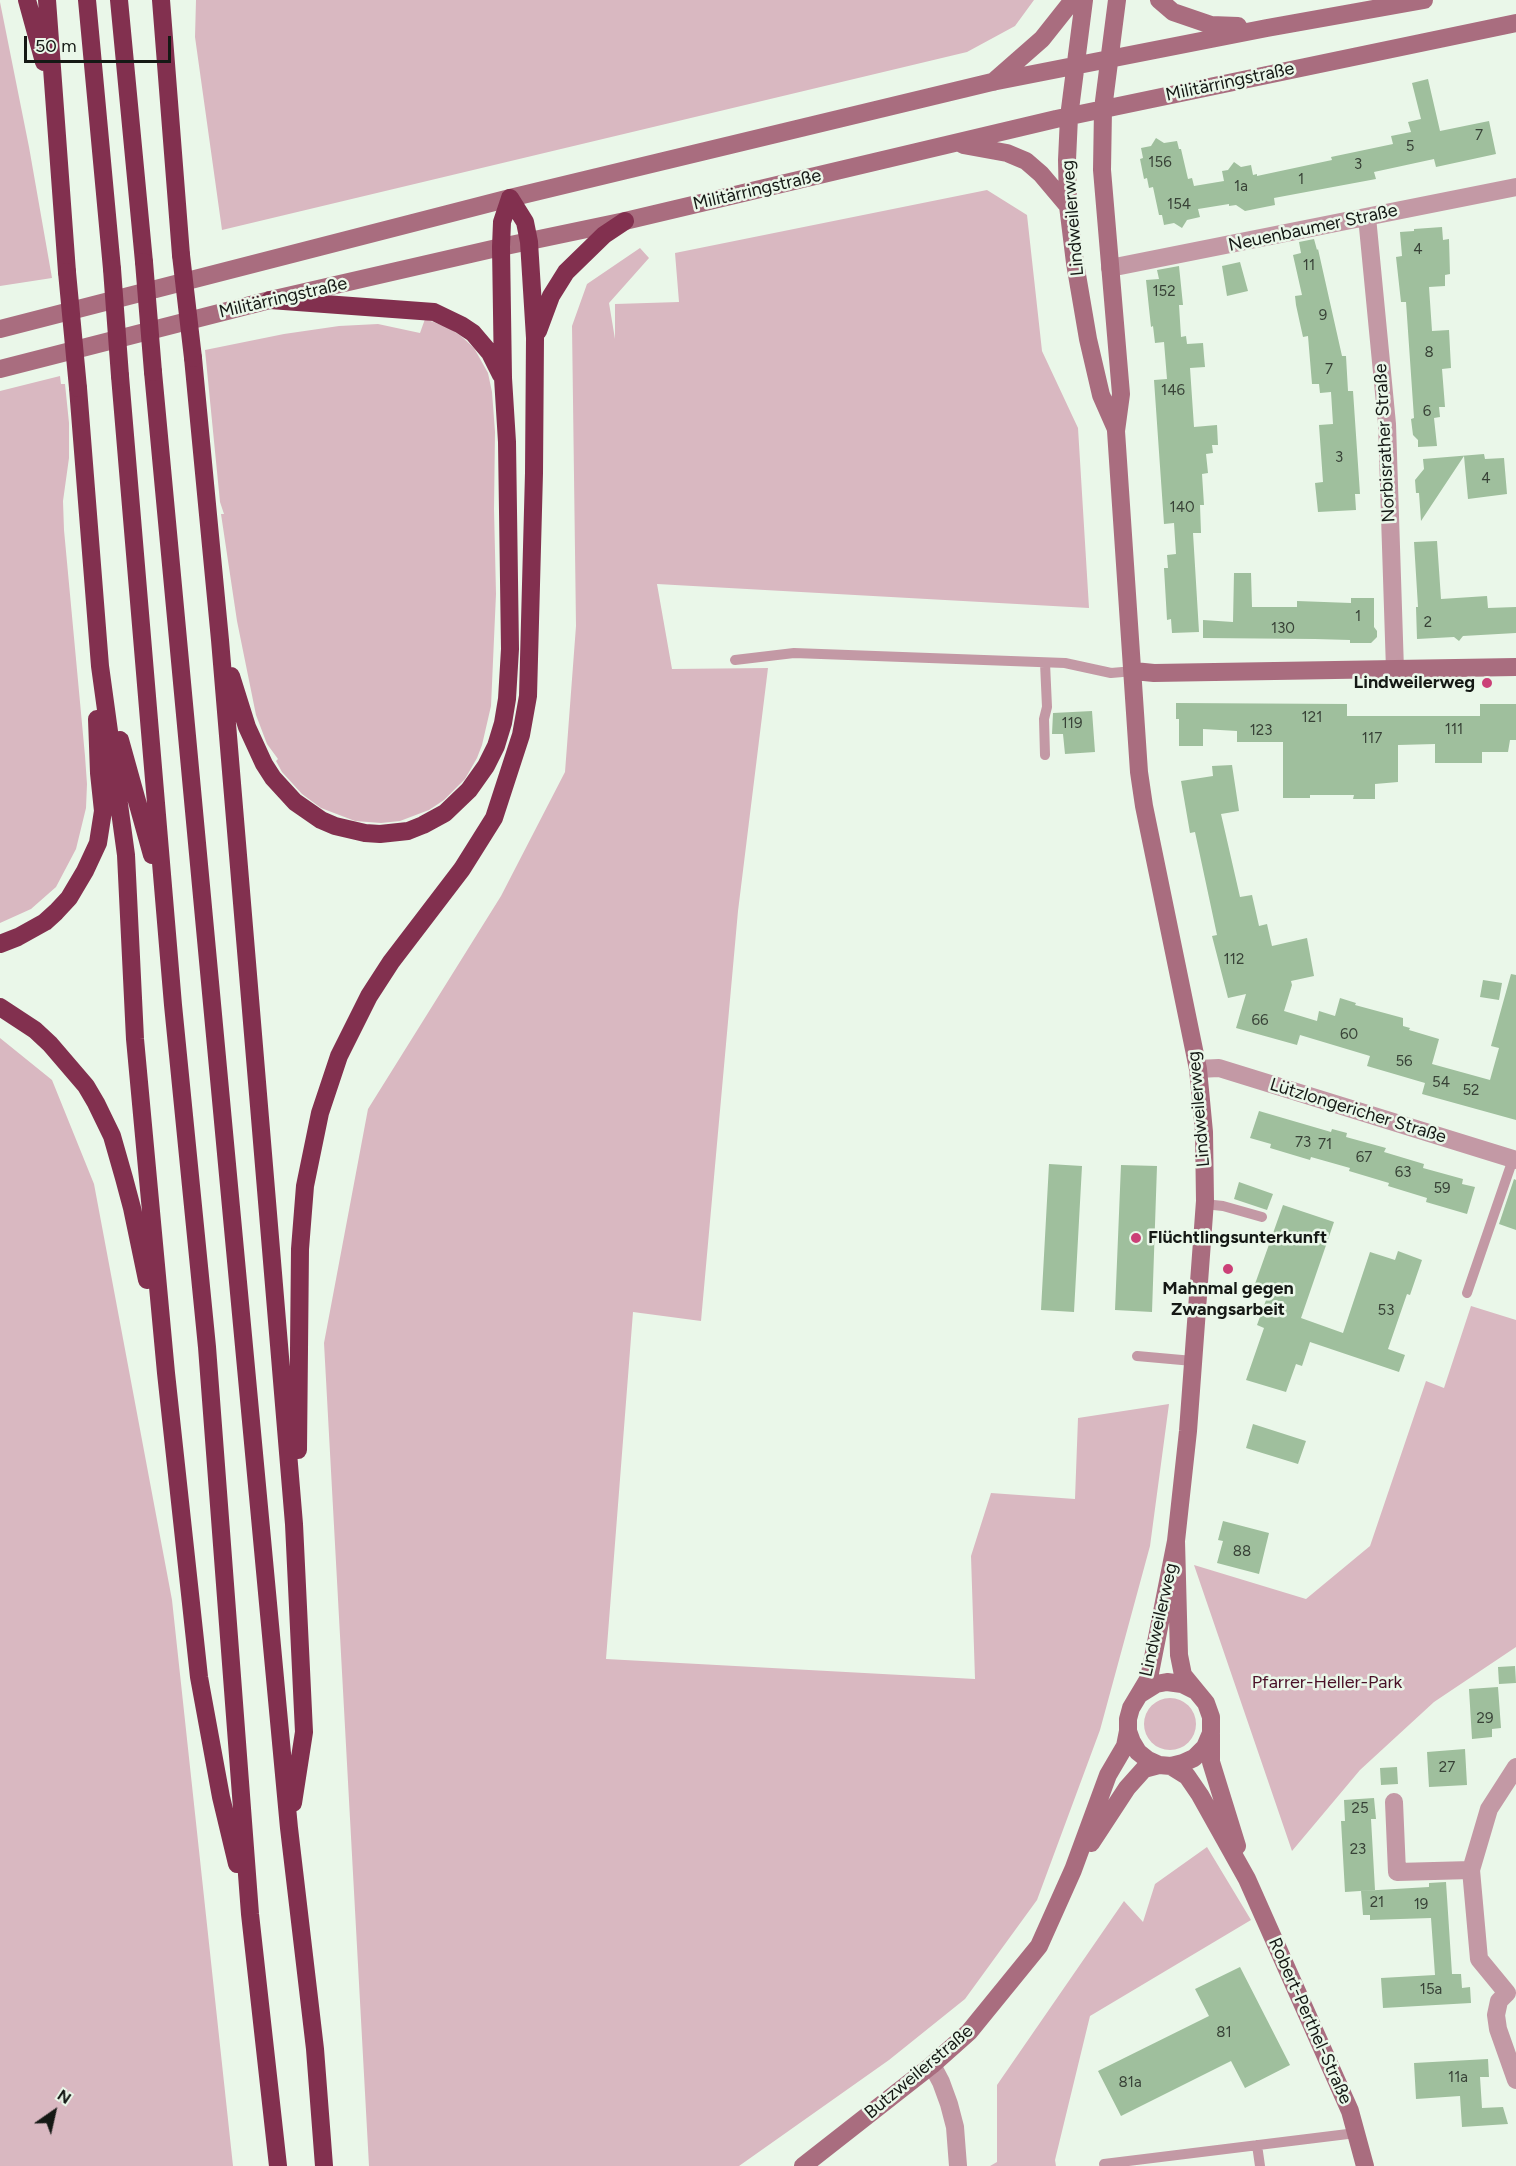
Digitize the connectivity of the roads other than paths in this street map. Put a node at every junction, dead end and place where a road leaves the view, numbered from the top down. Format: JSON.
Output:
{"nodes":[{"id":1,"x":27,"y":0,"type":"edge"},
{"id":2,"x":47,"y":0,"type":"edge"},
{"id":3,"x":87,"y":0,"type":"edge"},
{"id":4,"x":119,"y":0,"type":"edge"},
{"id":5,"x":161,"y":0,"type":"edge"},
{"id":6,"x":168,"y":0,"type":"edge"},
{"id":7,"x":1073,"y":0,"type":"edge"},
{"id":8,"x":1084,"y":0,"type":"edge"},
{"id":9,"x":1117,"y":0,"type":"edge"},
{"id":10,"x":1159,"y":0,"type":"edge"},
{"id":11,"x":1424,"y":0,"type":"edge"},
{"id":12,"x":1516,"y":23,"type":"edge"},
{"id":13,"x":1267,"y":28,"type":"junction"},
{"id":14,"x":165,"y":43,"type":"junction"},
{"id":15,"x":1109,"y":59,"type":"junction"},
{"id":16,"x":1075,"y":66,"type":"junction"},
{"id":17,"x":992,"y":82,"type":"junction"},
{"id":18,"x":1103,"y":109,"type":"junction"},
{"id":19,"x":57,"y":111,"type":"junction"},
{"id":20,"x":1069,"y":117,"type":"junction"},
{"id":21,"x":955,"y":143,"type":"junction"},
{"id":22,"x":1516,"y":187,"type":"edge"},
{"id":23,"x":510,"y":198,"type":"junction"},
{"id":24,"x":1068,"y":206,"type":"junction"},
{"id":25,"x":1367,"y":217,"type":"junction"},
{"id":26,"x":625,"y":221,"type":"junction"},
{"id":27,"x":529,"y":242,"type":"junction"},
{"id":28,"x":501,"y":247,"type":"junction"},
{"id":29,"x":1110,"y":268,"type":"junction"},
{"id":30,"x":270,"y":300,"type":"junction"},
{"id":31,"x":0,"y":329,"type":"edge"},
{"id":32,"x":535,"y":338,"type":"junction"},
{"id":33,"x":0,"y":369,"type":"edge"},
{"id":34,"x":503,"y":378,"type":"junction"},
{"id":35,"x":1116,"y":431,"type":"junction"},
{"id":36,"x":220,"y":640,"type":"junction"},
{"id":37,"x":735,"y":660,"type":"dead end"},
{"id":38,"x":1045,"y":663,"type":"junction"},
{"id":39,"x":100,"y":666,"type":"junction"},
{"id":40,"x":1516,"y":667,"type":"edge"},
{"id":41,"x":1395,"y":670,"type":"junction"},
{"id":42,"x":1134,"y":671,"type":"junction"},
{"id":43,"x":1045,"y":755,"type":"dead end"},
{"id":44,"x":164,"y":897,"type":"junction"},
{"id":45,"x":0,"y":944,"type":"edge"},
{"id":46,"x":0,"y":1007,"type":"edge"},
{"id":47,"x":1198,"y":1069,"type":"junction"},
{"id":48,"x":1514,"y":1159,"type":"edge"},
{"id":49,"x":1204,"y":1204,"type":"junction"},
{"id":50,"x":1262,"y":1217,"type":"dead end"},
{"id":51,"x":1467,"y":1293,"type":"dead end"},
{"id":52,"x":1137,"y":1356,"type":"dead end"},
{"id":53,"x":1193,"y":1361,"type":"junction"},
{"id":54,"x":166,"y":1373,"type":"junction"},
{"id":55,"x":294,"y":1524,"type":"junction"},
{"id":56,"x":1176,"y":1541,"type":"junction"},
{"id":57,"x":1196,"y":1691,"type":"junction"},
{"id":58,"x":1137,"y":1698,"type":"junction"},
{"id":59,"x":1128,"y":1731,"type":"junction"},
{"id":60,"x":1211,"y":1732,"type":"junction"},
{"id":61,"x":1165,"y":1765,"type":"junction"},
{"id":62,"x":1516,"y":1767,"type":"edge"},
{"id":63,"x":1394,"y":1802,"type":"dead end"},
{"id":64,"x":289,"y":1828,"type":"junction"},
{"id":65,"x":1073,"y":1870,"type":"junction"},
{"id":66,"x":1471,"y":1870,"type":"junction"},
{"id":67,"x":1246,"y":1880,"type":"junction"},
{"id":68,"x":250,"y":1914,"type":"junction"},
{"id":69,"x":1511,"y":1991,"type":"edge"},
{"id":70,"x":932,"y":2065,"type":"junction"},
{"id":71,"x":1516,"y":2080,"type":"edge"},
{"id":72,"x":1356,"y":2133,"type":"junction"},
{"id":73,"x":1257,"y":2145,"type":"junction"},
{"id":74,"x":1104,"y":2164,"type":"dead end"},
{"id":75,"x":278,"y":2166,"type":"edge"},
{"id":76,"x":324,"y":2166,"type":"edge"},
{"id":77,"x":803,"y":2166,"type":"edge"},
{"id":78,"x":958,"y":2166,"type":"edge"},
{"id":79,"x":1260,"y":2166,"type":"edge"},
{"id":80,"x":1365,"y":2166,"type":"edge"}],
"edges":[{"from":1,"to":19,"type":"highway"},
{"from":2,"to":19,"type":"highway"},
{"from":3,"to":44,"type":"highway","bridge":true},
{"from":4,"to":64,"type":"highway","bridge":true},
{"from":5,"to":14,"type":"highway"},
{"from":6,"to":14,"type":"highway"},
{"from":7,"to":17,"type":"street"},
{"from":8,"to":16,"type":"street","name":"Lindweilerweg"},
{"from":9,"to":15,"type":"street","name":"Lindweilerweg"},
{"from":10,"to":13,"type":"street"},
{"from":11,"to":13,"type":"street"},
{"from":12,"to":18,"type":"street","name":"Militärringstraße"},
{"from":13,"to":15,"type":"street"},
{"from":14,"to":36,"type":"highway","bridge":true},
{"from":15,"to":16,"type":"street"},
{"from":15,"to":18,"type":"street","name":"Lindweilerweg"},
{"from":16,"to":17,"type":"street"},
{"from":16,"to":20,"type":"street","name":"Lindweilerweg"},
{"from":17,"to":23,"type":"street"},
{"from":18,"to":20,"type":"street","name":"Militärringstraße"},
{"from":18,"to":29,"type":"street","name":"Lindweilerweg"},
{"from":19,"to":39,"type":"highway","bridge":true},
{"from":20,"to":21,"type":"street","name":"Militärringstraße"},
{"from":20,"to":24,"type":"street","name":"Lindweilerweg"},
{"from":21,"to":24,"type":"street"},
{"from":21,"to":26,"type":"street","name":"Militärringstraße"},
{"from":22,"to":25,"type":"street","name":"Neuenbaumer Straße"},
{"from":23,"to":27,"type":"highway"},
{"from":23,"to":28,"type":"highway"},
{"from":23,"to":31,"type":"street"},
{"from":24,"to":35,"type":"street","name":"Lindweilerweg"},
{"from":25,"to":29,"type":"street","name":"Neuenbaumer Straße"},
{"from":25,"to":41,"type":"street","name":"Norbisrather Straße"},
{"from":26,"to":27,"type":"street","name":"Militärringstraße"},
{"from":26,"to":32,"type":"highway"},
{"from":27,"to":28,"type":"street","name":"Militärringstraße"},
{"from":27,"to":32,"type":"highway"},
{"from":28,"to":30,"type":"street","name":"Militärringstraße"},
{"from":28,"to":34,"type":"highway"},
{"from":29,"to":35,"type":"street","name":"Lindweilerweg"},
{"from":30,"to":33,"type":"street","name":"Militärringstraße"},
{"from":30,"to":34,"type":"highway"},
{"from":32,"to":55,"type":"highway"},
{"from":34,"to":36,"type":"highway"},
{"from":35,"to":42,"type":"street","name":"Lindweilerweg"},
{"from":36,"to":55,"type":"highway"},
{"from":37,"to":38,"type":"lane"},
{"from":38,"to":42,"type":"lane"},
{"from":38,"to":43,"type":"lane"},
{"from":39,"to":44,"type":"highway"},
{"from":39,"to":45,"type":"highway"},
{"from":39,"to":54,"type":"highway"},
{"from":40,"to":41,"type":"street"},
{"from":41,"to":42,"type":"street"},
{"from":42,"to":47,"type":"street","name":"Lindweilerweg"},
{"from":44,"to":68,"type":"highway"},
{"from":46,"to":54,"type":"highway"},
{"from":47,"to":48,"type":"street","name":"Lützlongericher Straße"},
{"from":47,"to":49,"type":"street","name":"Lindweilerweg"},
{"from":48,"to":51,"type":"lane"},
{"from":49,"to":50,"type":"lane"},
{"from":49,"to":53,"type":"street","name":"Lindweilerweg"},
{"from":52,"to":53,"type":"lane"},
{"from":53,"to":56,"type":"street","name":"Lindweilerweg"},
{"from":54,"to":68,"type":"highway"},
{"from":55,"to":64,"type":"highway"},
{"from":56,"to":57,"type":"street","name":"Lindweilerweg"},
{"from":56,"to":58,"type":"street","name":"Lindweilerweg"},
{"from":57,"to":58,"type":"street","name":"Lindweilerweg"},
{"from":57,"to":60,"type":"street","name":"Lindweilerweg"},
{"from":58,"to":59,"type":"street","name":"Lindweilerweg"},
{"from":59,"to":61,"type":"street"},
{"from":59,"to":65,"type":"street","name":"Butzweilerstraße"},
{"from":60,"to":61,"type":"street"},
{"from":60,"to":67,"type":"street","name":"Robert-Perthel-Straße"},
{"from":61,"to":65,"type":"street","name":"Butzweilerstraße"},
{"from":61,"to":67,"type":"street","name":"Robert-Perthel-Straße"},
{"from":62,"to":66,"type":"street"},
{"from":63,"to":66,"type":"street"},
{"from":64,"to":76,"type":"highway"},
{"from":65,"to":70,"type":"street","name":"Butzweilerstraße"},
{"from":66,"to":69,"type":"street"},
{"from":67,"to":72,"type":"street","name":"Robert-Perthel-Straße"},
{"from":68,"to":75,"type":"highway"},
{"from":69,"to":71,"type":"street"},
{"from":70,"to":77,"type":"street","name":"Butzweilerstraße"},
{"from":70,"to":78,"type":"street"},
{"from":72,"to":73,"type":"lane"},
{"from":72,"to":80,"type":"street","name":"Robert-Perthel-Straße"},
{"from":73,"to":74,"type":"lane"},
{"from":73,"to":79,"type":"lane"}]}
